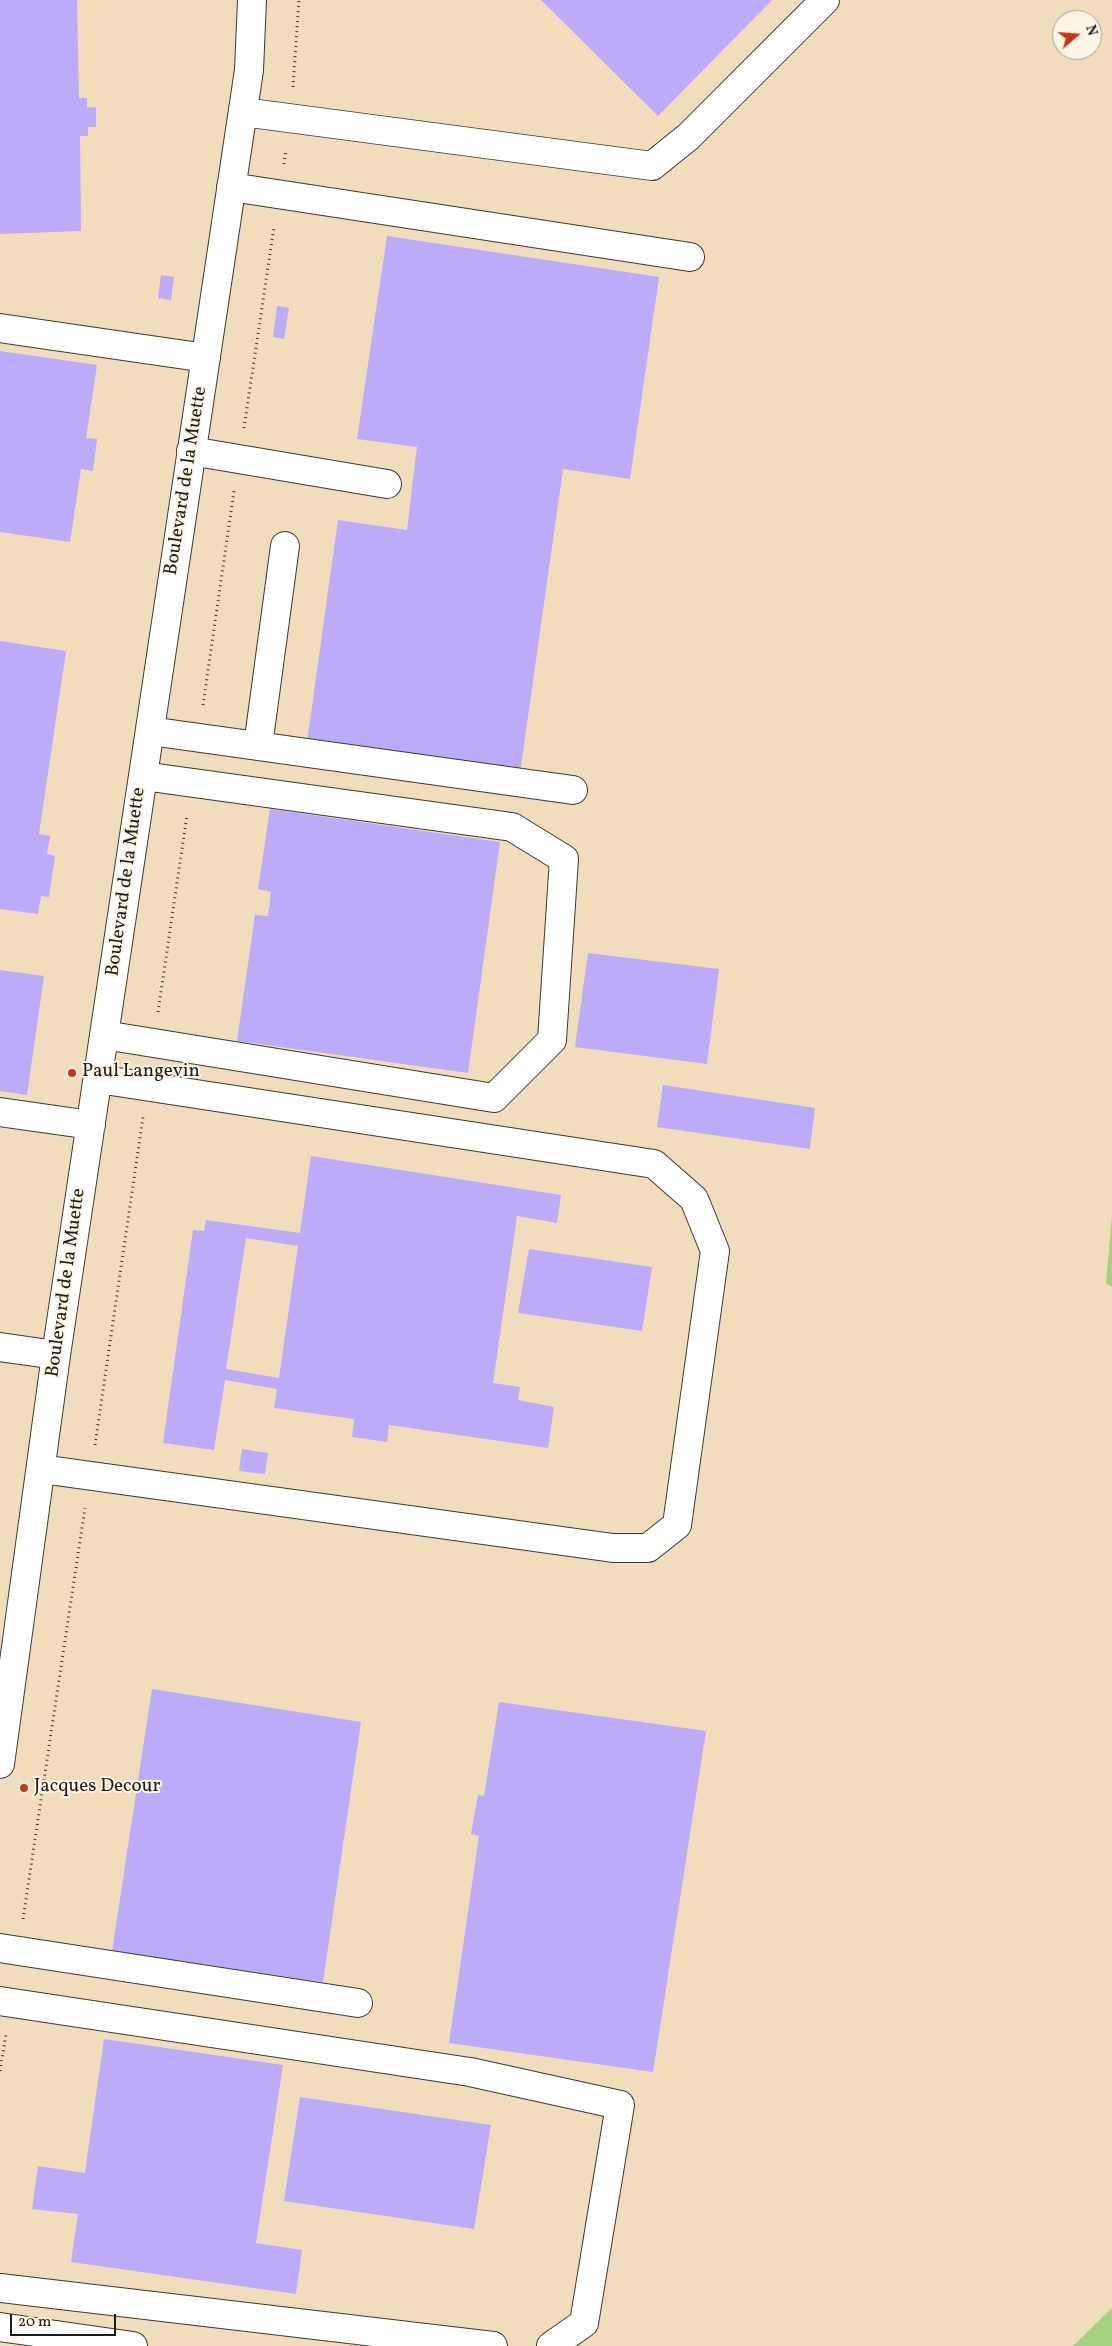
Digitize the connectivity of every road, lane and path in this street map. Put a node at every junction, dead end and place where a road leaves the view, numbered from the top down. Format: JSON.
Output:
{"nodes":[{"id":1,"x":252,"y":0,"type":"edge"},
{"id":2,"x":826,"y":0,"type":"edge"},
{"id":3,"x":243,"y":112,"type":"junction"},
{"id":4,"x":231,"y":187,"type":"junction"},
{"id":5,"x":690,"y":257,"type":"dead end"},
{"id":6,"x":0,"y":328,"type":"edge"},
{"id":7,"x":206,"y":358,"type":"junction"},
{"id":8,"x":191,"y":452,"type":"junction"},
{"id":9,"x":387,"y":484,"type":"dead end"},
{"id":10,"x":285,"y":546,"type":"dead end"},
{"id":11,"x":150,"y":731,"type":"junction"},
{"id":12,"x":258,"y":746,"type":"junction"},
{"id":13,"x":143,"y":776,"type":"junction"},
{"id":14,"x":573,"y":790,"type":"dead end"},
{"id":15,"x":104,"y":1034,"type":"junction"},
{"id":16,"x":98,"y":1078,"type":"junction"},
{"id":17,"x":0,"y":1112,"type":"edge"},
{"id":18,"x":90,"y":1125,"type":"junction"},
{"id":19,"x":0,"y":1347,"type":"edge"},
{"id":20,"x":56,"y":1355,"type":"junction"},
{"id":21,"x":41,"y":1469,"type":"junction"},
{"id":22,"x":10,"y":1627,"type":"edge"},
{"id":23,"x":0,"y":1764,"type":"edge"},
{"id":24,"x":0,"y":1948,"type":"edge"},
{"id":25,"x":0,"y":2002,"type":"edge"},
{"id":26,"x":358,"y":2003,"type":"dead end"},
{"id":27,"x":0,"y":2288,"type":"edge"},
{"id":28,"x":0,"y":2327,"type":"edge"},
{"id":29,"x":133,"y":2346,"type":"edge"},
{"id":30,"x":492,"y":2346,"type":"edge"},
{"id":31,"x":550,"y":2346,"type":"edge"}],
"edges":[{"from":1,"to":3,"type":"street","name":"Boulevard de la Muette"},
{"from":2,"to":3,"type":"street"},
{"from":3,"to":4,"type":"street","name":"Boulevard de la Muette"},
{"from":4,"to":5,"type":"street"},
{"from":4,"to":7,"type":"street","name":"Boulevard de la Muette"},
{"from":6,"to":7,"type":"street"},
{"from":7,"to":8,"type":"street","name":"Boulevard de la Muette"},
{"from":8,"to":9,"type":"street"},
{"from":8,"to":11,"type":"street","name":"Boulevard de la Muette"},
{"from":10,"to":12,"type":"street"},
{"from":11,"to":12,"type":"street"},
{"from":11,"to":13,"type":"street","name":"Boulevard de la Muette"},
{"from":12,"to":14,"type":"street"},
{"from":13,"to":15,"type":"street","name":"Boulevard de la Muette"},
{"from":13,"to":15,"type":"street"},
{"from":15,"to":16,"type":"street","name":"Boulevard de la Muette"},
{"from":16,"to":18,"type":"street","name":"Boulevard de la Muette"},
{"from":16,"to":21,"type":"street"},
{"from":17,"to":18,"type":"street"},
{"from":18,"to":20,"type":"street","name":"Boulevard de la Muette"},
{"from":19,"to":20,"type":"street"},
{"from":20,"to":21,"type":"street","name":"Boulevard de la Muette"},
{"from":21,"to":22,"type":"street","name":"Boulevard de la Muette"},
{"from":22,"to":23,"type":"street","name":"Boulevard de la Muette"},
{"from":24,"to":26,"type":"street"},
{"from":25,"to":31,"type":"street"},
{"from":27,"to":30,"type":"street"},
{"from":28,"to":29,"type":"street"}]}
